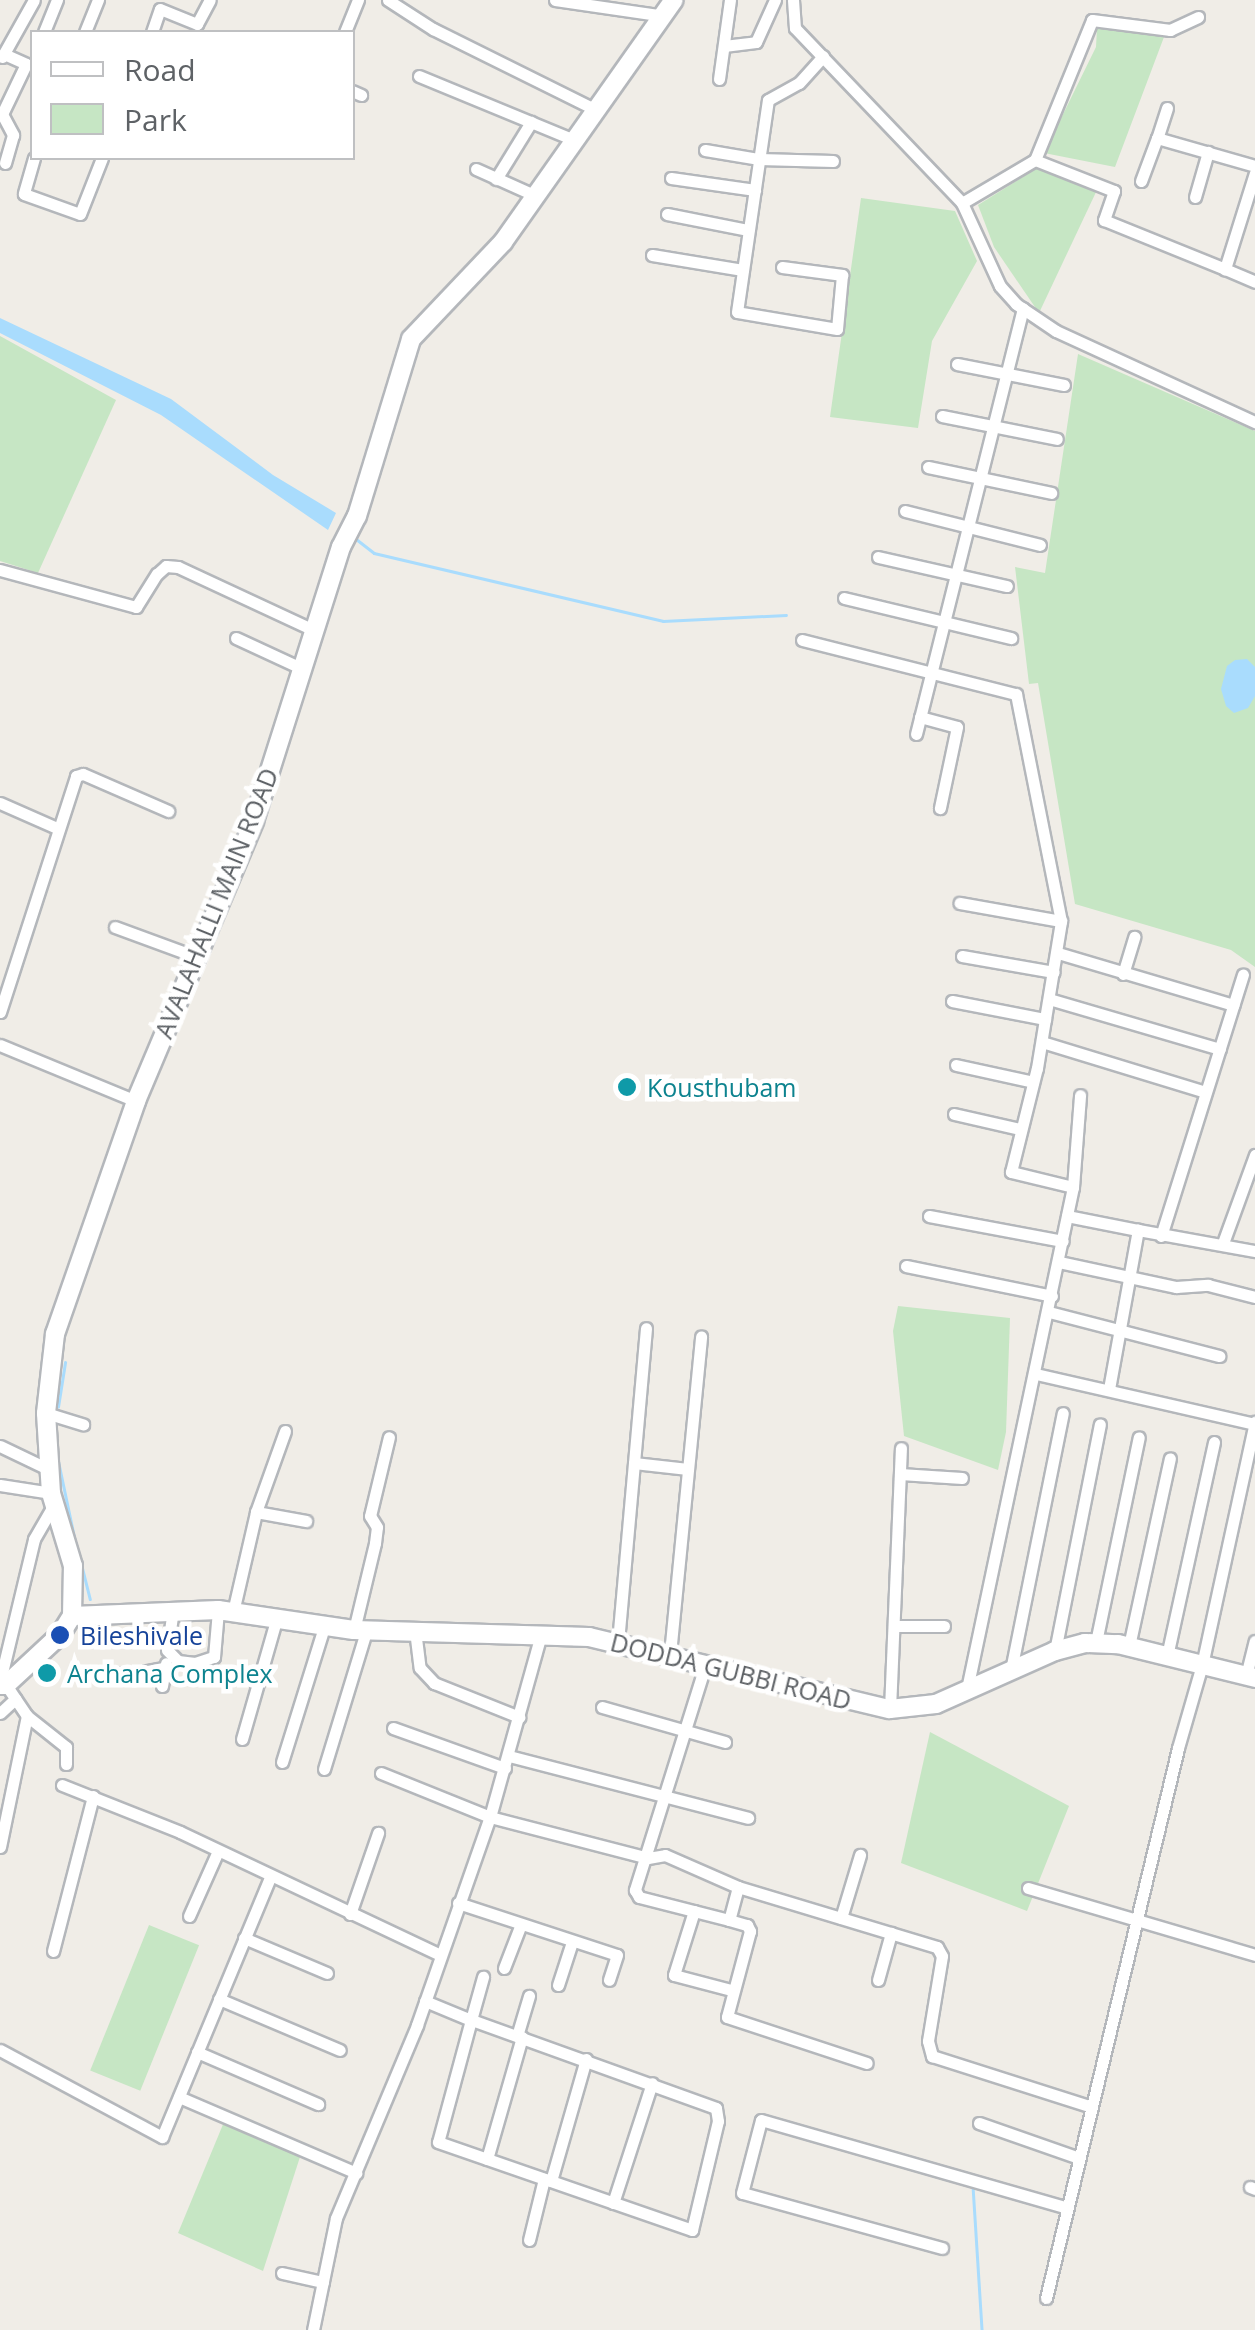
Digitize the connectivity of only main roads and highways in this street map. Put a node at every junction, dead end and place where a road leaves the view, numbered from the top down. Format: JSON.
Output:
{"nodes":[{"id":1,"x":670,"y":8,"type":"edge"},
{"id":2,"x":72,"y":1616,"type":"junction"},
{"id":3,"x":1250,"y":1677,"type":"edge"},
{"id":4,"x":5,"y":1687,"type":"edge"}],
"edges":[{"from":1,"to":2,"type":"main road","name":"AVALAHALLI MAIN ROAD"},
{"from":2,"to":3,"type":"main road","name":"DODDA GUBBI ROAD"},
{"from":2,"to":4,"type":"main road"}]}
